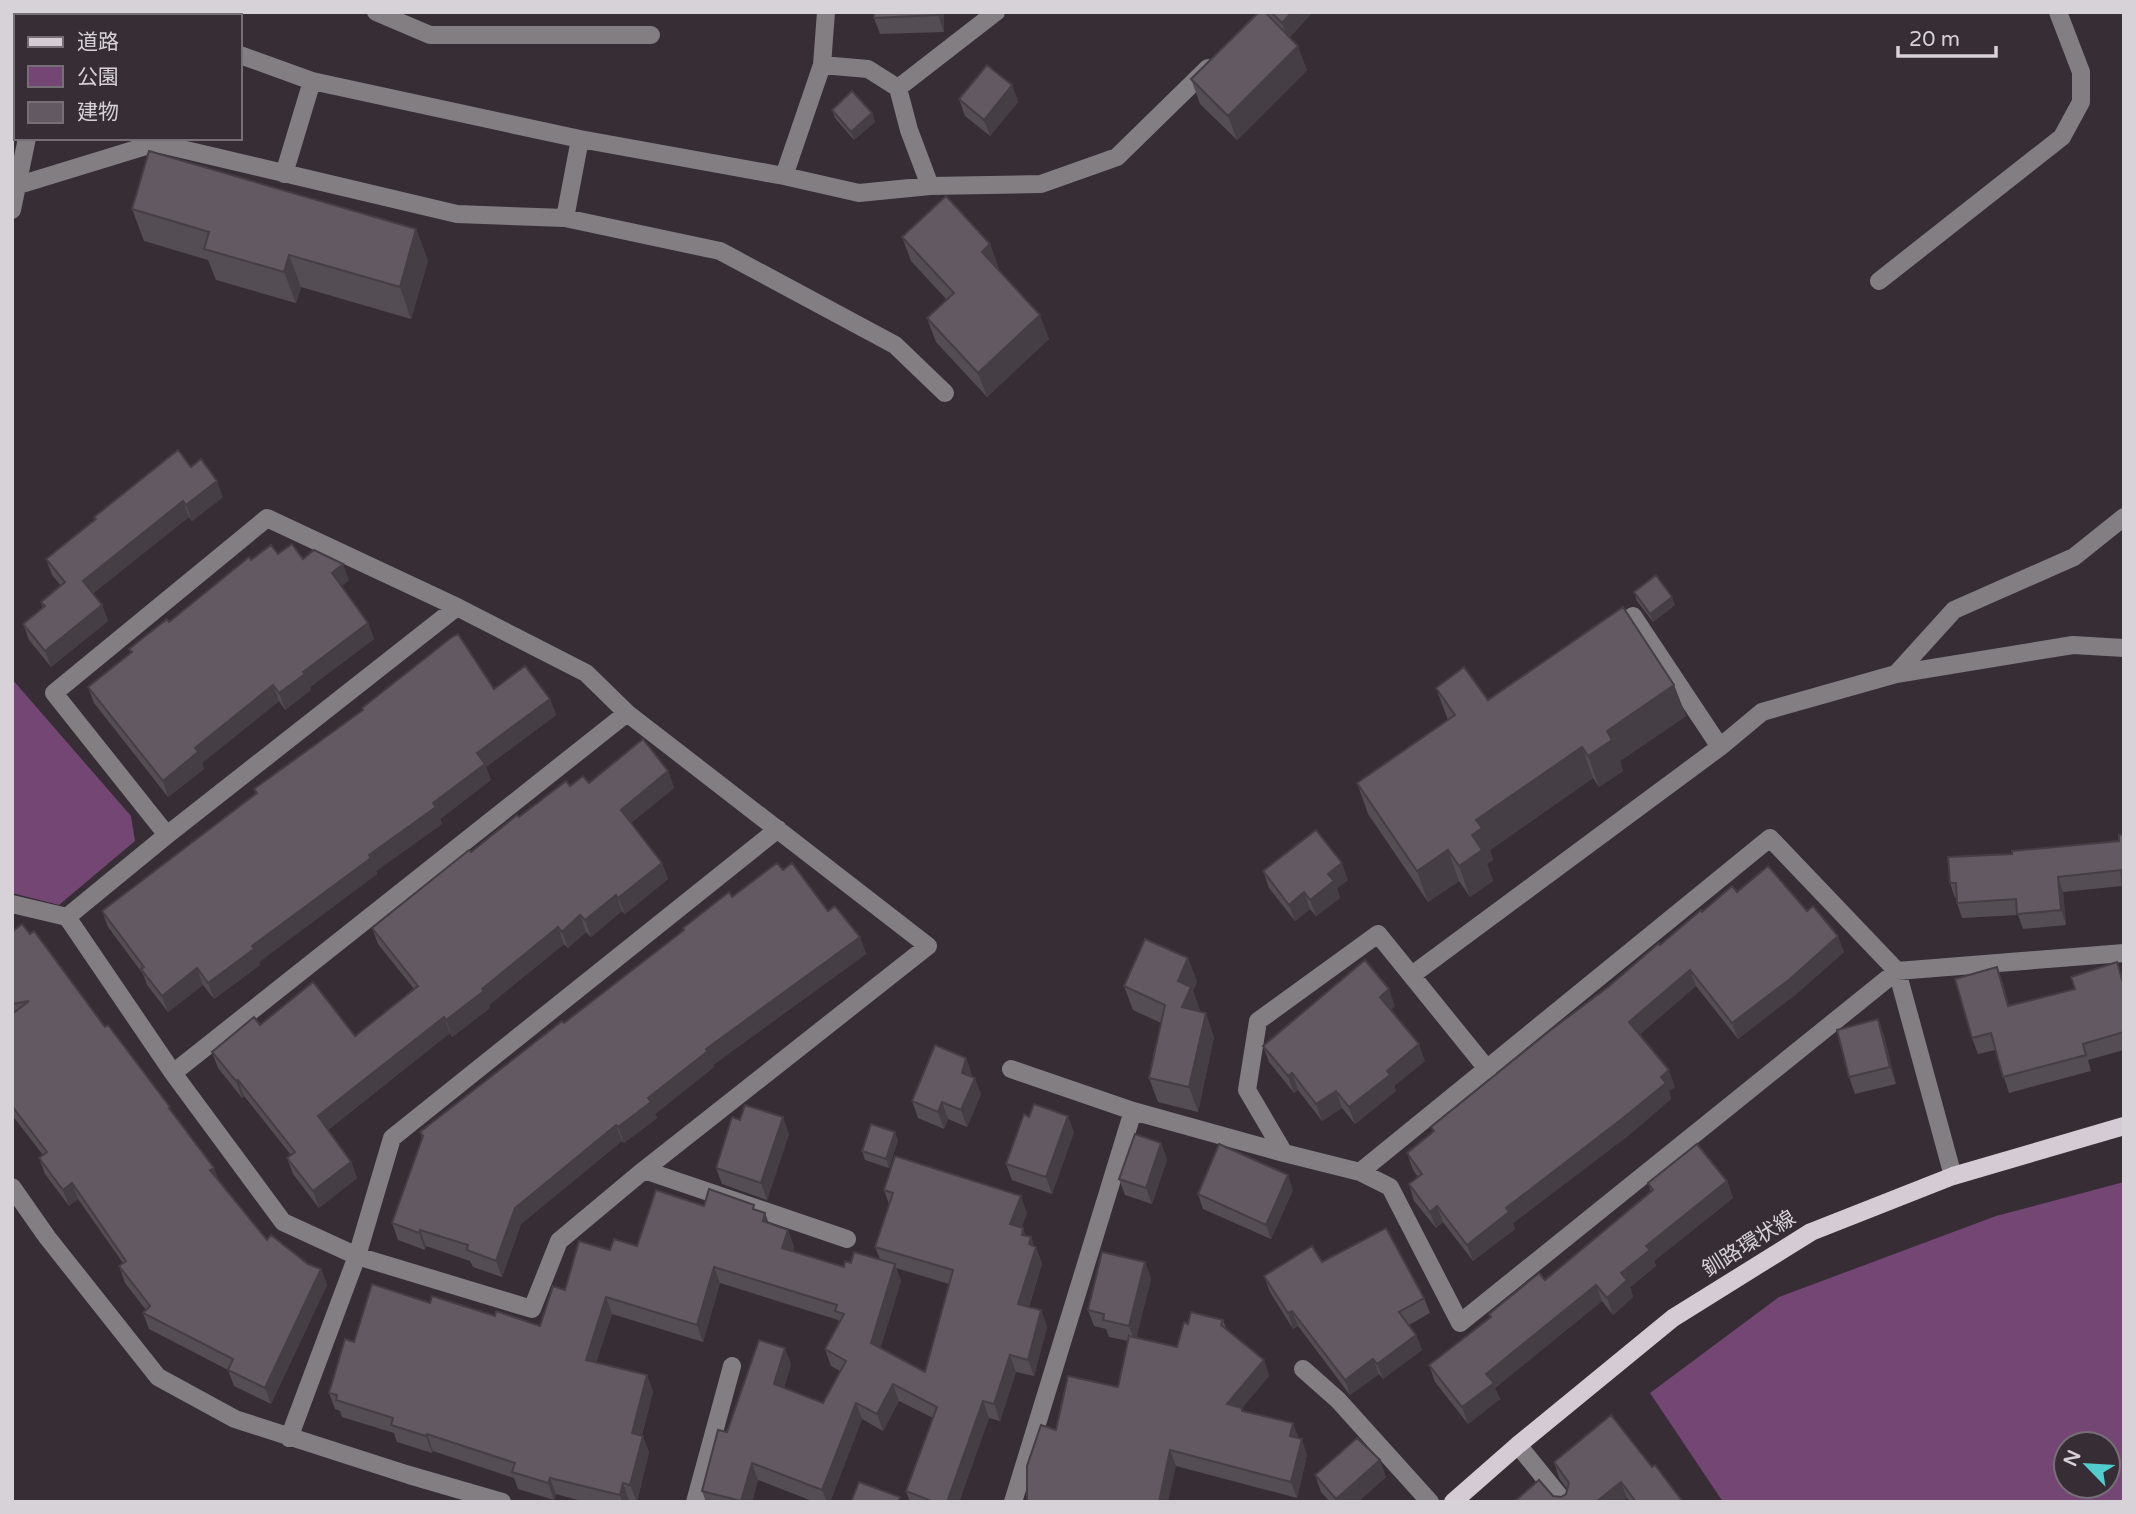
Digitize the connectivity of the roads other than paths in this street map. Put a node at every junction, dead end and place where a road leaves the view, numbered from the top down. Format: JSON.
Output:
{"nodes":[{"id":1,"x":376,"y":12,"type":"edge"},
{"id":2,"x":826,"y":12,"type":"edge"},
{"id":3,"x":996,"y":12,"type":"edge"},
{"id":4,"x":2058,"y":12,"type":"edge"},
{"id":5,"x":651,"y":35,"type":"dead end"},
{"id":6,"x":1221,"y":55,"type":"edge"},
{"id":7,"x":242,"y":56,"type":"edge"},
{"id":8,"x":822,"y":65,"type":"junction"},
{"id":9,"x":312,"y":81,"type":"junction"},
{"id":10,"x":898,"y":88,"type":"junction"},
{"id":11,"x":580,"y":139,"type":"junction"},
{"id":12,"x":27,"y":140,"type":"edge"},
{"id":13,"x":284,"y":174,"type":"junction"},
{"id":14,"x":785,"y":176,"type":"junction"},
{"id":15,"x":19,"y":185,"type":"junction"},
{"id":16,"x":930,"y":186,"type":"junction"},
{"id":17,"x":12,"y":210,"type":"edge"},
{"id":18,"x":565,"y":218,"type":"junction"},
{"id":19,"x":1879,"y":281,"type":"dead end"},
{"id":20,"x":945,"y":393,"type":"dead end"},
{"id":21,"x":2124,"y":517,"type":"edge"},
{"id":22,"x":457,"y":607,"type":"junction"},
{"id":23,"x":1600,"y":638,"type":"edge"},
{"id":24,"x":2124,"y":648,"type":"edge"},
{"id":25,"x":1896,"y":674,"type":"junction"},
{"id":26,"x":627,"y":713,"type":"junction"},
{"id":27,"x":1720,"y":747,"type":"junction"},
{"id":28,"x":778,"y":829,"type":"junction"},
{"id":29,"x":167,"y":835,"type":"junction"},
{"id":30,"x":12,"y":904,"type":"edge"},
{"id":31,"x":67,"y":917,"type":"junction"},
{"id":32,"x":2124,"y":953,"type":"edge"},
{"id":33,"x":1897,"y":971,"type":"junction"},
{"id":34,"x":1412,"y":975,"type":"junction"},
{"id":35,"x":1012,"y":1069,"type":"dead end"},
{"id":36,"x":1488,"y":1070,"type":"junction"},
{"id":37,"x":173,"y":1073,"type":"junction"},
{"id":38,"x":1133,"y":1111,"type":"junction"},
{"id":39,"x":2124,"y":1126,"type":"edge"},
{"id":40,"x":1284,"y":1153,"type":"junction"},
{"id":41,"x":645,"y":1170,"type":"junction"},
{"id":42,"x":1360,"y":1172,"type":"junction"},
{"id":43,"x":1953,"y":1176,"type":"junction"},
{"id":44,"x":12,"y":1187,"type":"edge"},
{"id":45,"x":847,"y":1239,"type":"dead end"},
{"id":46,"x":357,"y":1256,"type":"junction"},
{"id":47,"x":732,"y":1366,"type":"dead end"},
{"id":48,"x":1303,"y":1369,"type":"dead end"},
{"id":49,"x":289,"y":1438,"type":"junction"},
{"id":50,"x":1518,"y":1445,"type":"junction"},
{"id":51,"x":502,"y":1502,"type":"edge"},
{"id":52,"x":695,"y":1502,"type":"edge"},
{"id":53,"x":1013,"y":1502,"type":"edge"},
{"id":54,"x":1430,"y":1502,"type":"edge"},
{"id":55,"x":1453,"y":1502,"type":"edge"},
{"id":56,"x":1564,"y":1502,"type":"edge"}],
"edges":[{"from":1,"to":5,"type":"street"},
{"from":2,"to":8,"type":"street"},
{"from":3,"to":10,"type":"street"},
{"from":4,"to":19,"type":"street"},
{"from":6,"to":16,"type":"street"},
{"from":7,"to":9,"type":"street"},
{"from":8,"to":10,"type":"street"},
{"from":8,"to":14,"type":"street"},
{"from":9,"to":11,"type":"street"},
{"from":9,"to":13,"type":"street"},
{"from":10,"to":16,"type":"street"},
{"from":11,"to":14,"type":"street"},
{"from":11,"to":18,"type":"street"},
{"from":12,"to":15,"type":"street"},
{"from":13,"to":15,"type":"street"},
{"from":13,"to":18,"type":"street"},
{"from":14,"to":16,"type":"street"},
{"from":15,"to":17,"type":"street"},
{"from":18,"to":20,"type":"street"},
{"from":21,"to":25,"type":"street"},
{"from":22,"to":26,"type":"street"},
{"from":22,"to":29,"type":"street"},
{"from":22,"to":29,"type":"street"},
{"from":23,"to":27,"type":"street"},
{"from":24,"to":25,"type":"street"},
{"from":25,"to":27,"type":"street"},
{"from":26,"to":28,"type":"street"},
{"from":26,"to":37,"type":"street"},
{"from":27,"to":34,"type":"street"},
{"from":28,"to":41,"type":"street"},
{"from":28,"to":46,"type":"street"},
{"from":29,"to":31,"type":"street"},
{"from":30,"to":31,"type":"street"},
{"from":31,"to":37,"type":"street"},
{"from":32,"to":33,"type":"street"},
{"from":33,"to":36,"type":"street"},
{"from":33,"to":42,"type":"street"},
{"from":33,"to":43,"type":"street"},
{"from":34,"to":36,"type":"street"},
{"from":34,"to":40,"type":"street"},
{"from":35,"to":38,"type":"street"},
{"from":36,"to":42,"type":"street"},
{"from":37,"to":46,"type":"street"},
{"from":38,"to":40,"type":"street"},
{"from":38,"to":53,"type":"street"},
{"from":39,"to":43,"type":"main road","name":"釧路環状線"},
{"from":40,"to":42,"type":"street"},
{"from":41,"to":45,"type":"street"},
{"from":41,"to":46,"type":"street"},
{"from":43,"to":50,"type":"main road","name":"釧路環状線"},
{"from":44,"to":49,"type":"street"},
{"from":46,"to":49,"type":"street"},
{"from":47,"to":52,"type":"street"},
{"from":48,"to":54,"type":"street"},
{"from":49,"to":51,"type":"street"},
{"from":50,"to":55,"type":"main road","name":"釧路環状線"},
{"from":50,"to":56,"type":"street"}]}
